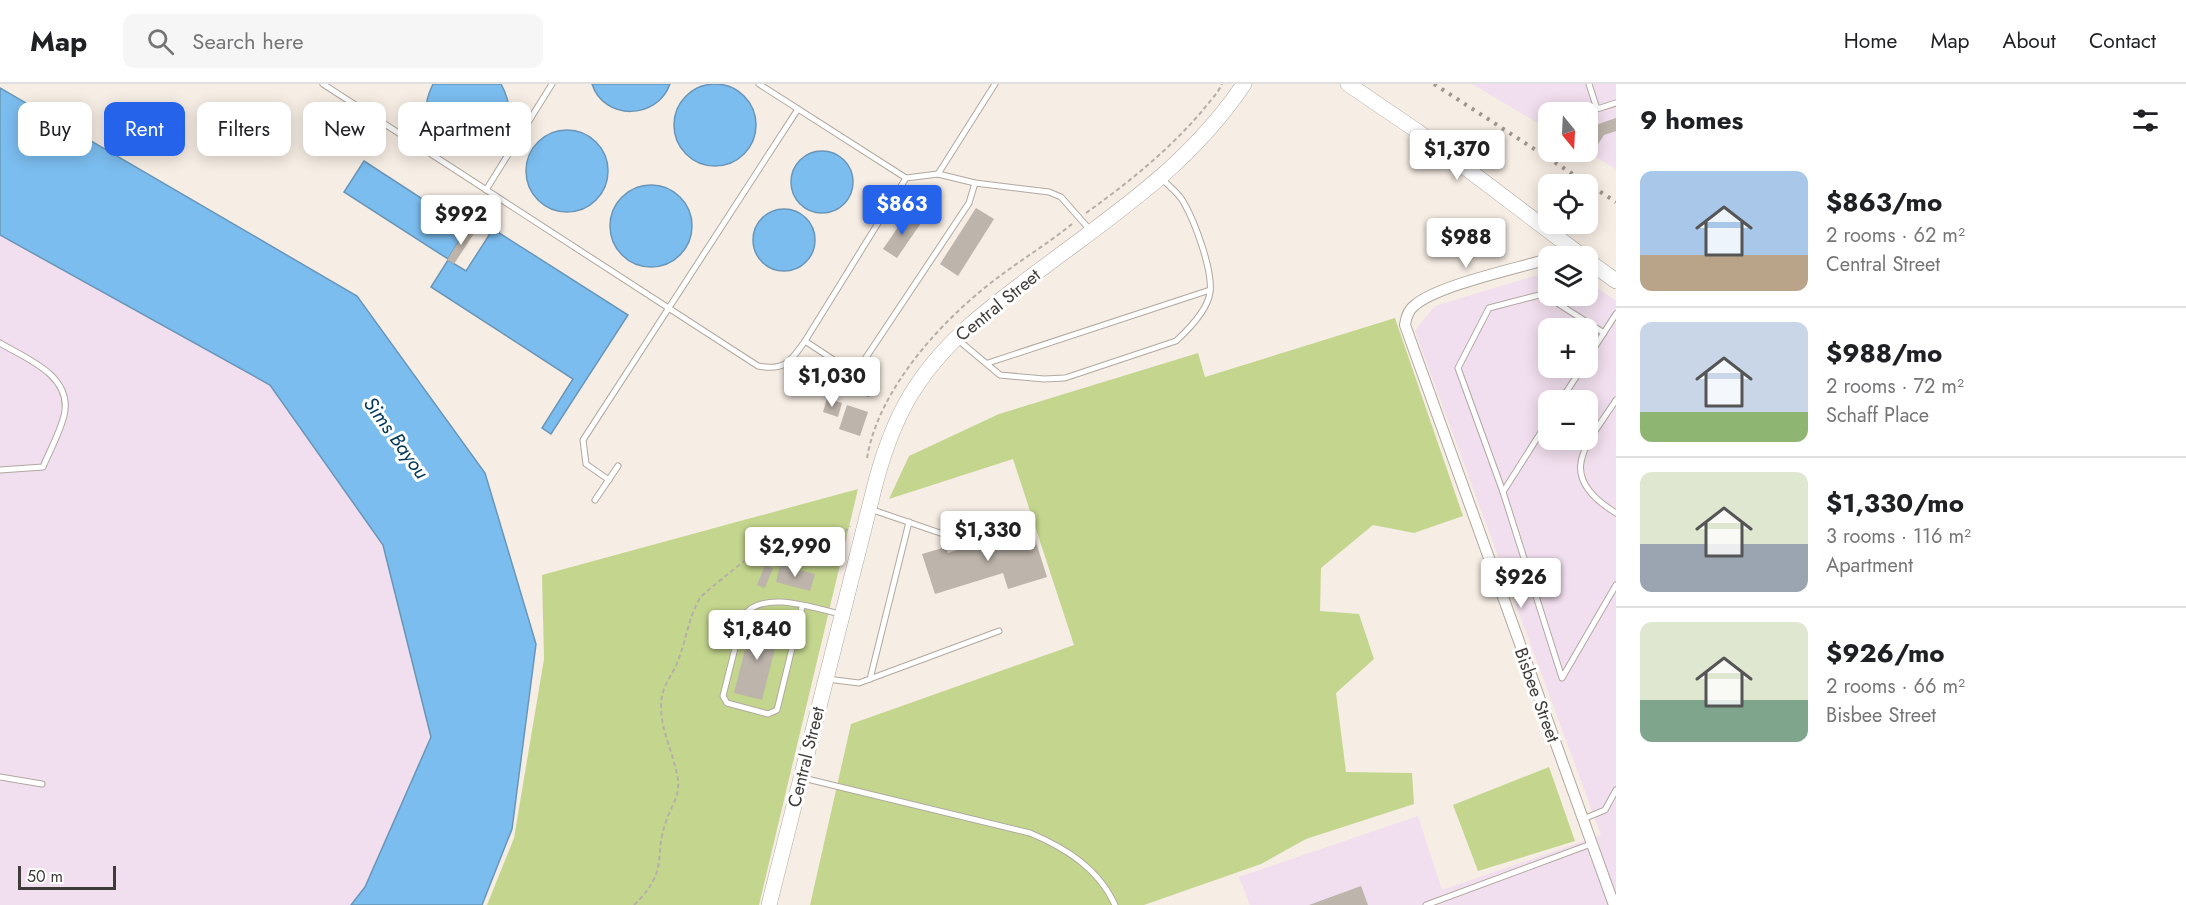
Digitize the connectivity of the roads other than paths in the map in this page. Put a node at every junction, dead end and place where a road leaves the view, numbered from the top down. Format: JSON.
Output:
{"nodes":[{"id":1,"x":323,"y":84,"type":"edge"},
{"id":2,"x":552,"y":84,"type":"edge"},
{"id":3,"x":759,"y":84,"type":"edge"},
{"id":4,"x":995,"y":84,"type":"edge"},
{"id":5,"x":1244,"y":84,"type":"edge"},
{"id":6,"x":1348,"y":84,"type":"edge"},
{"id":7,"x":1589,"y":84,"type":"edge"},
{"id":8,"x":1616,"y":103,"type":"edge"},
{"id":9,"x":798,"y":109,"type":"junction"},
{"id":10,"x":938,"y":174,"type":"junction"},
{"id":11,"x":906,"y":178,"type":"junction"},
{"id":12,"x":1161,"y":178,"type":"junction"},
{"id":13,"x":975,"y":183,"type":"junction"},
{"id":14,"x":486,"y":190,"type":"junction"},
{"id":15,"x":1091,"y":231,"type":"junction"},
{"id":16,"x":1568,"y":246,"type":"edge"},
{"id":17,"x":1538,"y":262,"type":"edge"},
{"id":18,"x":1598,"y":268,"type":"edge"},
{"id":19,"x":1616,"y":281,"type":"edge"},
{"id":20,"x":1210,"y":290,"type":"junction"},
{"id":21,"x":668,"y":308,"type":"junction"},
{"id":22,"x":1616,"y":314,"type":"edge"},
{"id":23,"x":1604,"y":333,"type":"junction"},
{"id":24,"x":956,"y":338,"type":"junction"},
{"id":25,"x":806,"y":341,"type":"junction"},
{"id":26,"x":1598,"y":342,"type":"edge"},
{"id":27,"x":0,"y":344,"type":"edge"},
{"id":28,"x":988,"y":363,"type":"junction"},
{"id":29,"x":855,"y":374,"type":"junction"},
{"id":30,"x":868,"y":393,"type":"dead end"},
{"id":31,"x":1616,"y":400,"type":"edge"},
{"id":32,"x":1538,"y":437,"type":"edge"},
{"id":33,"x":618,"y":466,"type":"dead end"},
{"id":34,"x":0,"y":470,"type":"edge"},
{"id":35,"x":609,"y":480,"type":"junction"},
{"id":36,"x":1503,"y":492,"type":"junction"},
{"id":37,"x":596,"y":500,"type":"dead end"},
{"id":38,"x":869,"y":508,"type":"junction"},
{"id":39,"x":1616,"y":513,"type":"edge"},
{"id":40,"x":1002,"y":517,"type":"dead end"},
{"id":41,"x":909,"y":522,"type":"junction"},
{"id":42,"x":1616,"y":585,"type":"edge"},
{"id":43,"x":802,"y":607,"type":"junction"},
{"id":44,"x":842,"y":614,"type":"junction"},
{"id":45,"x":999,"y":631,"type":"dead end"},
{"id":46,"x":826,"y":679,"type":"junction"},
{"id":47,"x":870,"y":679,"type":"junction"},
{"id":48,"x":0,"y":777,"type":"edge"},
{"id":49,"x":801,"y":778,"type":"junction"},
{"id":50,"x":42,"y":784,"type":"dead end"},
{"id":51,"x":1616,"y":790,"type":"edge"},
{"id":52,"x":1582,"y":819,"type":"junction"},
{"id":53,"x":1592,"y":844,"type":"junction"},
{"id":54,"x":769,"y":905,"type":"edge"},
{"id":55,"x":1115,"y":905,"type":"edge"},
{"id":56,"x":1426,"y":905,"type":"edge"},
{"id":57,"x":1614,"y":905,"type":"edge"}],
"edges":[{"from":1,"to":14,"type":"lane"},
{"from":2,"to":14,"type":"lane"},
{"from":3,"to":9,"type":"lane"},
{"from":4,"to":10,"type":"lane"},
{"from":5,"to":12,"type":"street","name":"Central Street"},
{"from":6,"to":16,"type":"street"},
{"from":7,"to":8,"type":"lane"},
{"from":9,"to":11,"type":"lane"},
{"from":9,"to":21,"type":"lane"},
{"from":10,"to":11,"type":"lane"},
{"from":10,"to":13,"type":"lane"},
{"from":11,"to":25,"type":"lane"},
{"from":12,"to":15,"type":"street","name":"Central Street"},
{"from":12,"to":20,"type":"lane"},
{"from":13,"to":15,"type":"lane"},
{"from":13,"to":29,"type":"lane"},
{"from":14,"to":21,"type":"lane"},
{"from":15,"to":24,"type":"street","name":"Central Street"},
{"from":17,"to":52,"type":"street","name":"Bisbee Street"},
{"from":18,"to":19,"type":"street"},
{"from":20,"to":28,"type":"lane"},
{"from":20,"to":28,"type":"lane"},
{"from":21,"to":25,"type":"lane"},
{"from":21,"to":35,"type":"lane"},
{"from":22,"to":23,"type":"lane"},
{"from":23,"to":26,"type":"lane"},
{"from":23,"to":36,"type":"lane"},
{"from":24,"to":28,"type":"lane"},
{"from":24,"to":38,"type":"street","name":"Central Street"},
{"from":25,"to":29,"type":"lane"},
{"from":27,"to":34,"type":"lane"},
{"from":29,"to":30,"type":"lane"},
{"from":31,"to":39,"type":"lane"},
{"from":32,"to":36,"type":"lane"},
{"from":33,"to":35,"type":"lane"},
{"from":35,"to":37,"type":"lane"},
{"from":36,"to":42,"type":"lane"},
{"from":38,"to":41,"type":"lane"},
{"from":38,"to":44,"type":"street","name":"Central Street"},
{"from":40,"to":41,"type":"lane"},
{"from":41,"to":47,"type":"lane"},
{"from":43,"to":43,"type":"lane"},
{"from":43,"to":44,"type":"lane"},
{"from":44,"to":46,"type":"street","name":"Central Street"},
{"from":45,"to":47,"type":"lane"},
{"from":46,"to":47,"type":"lane"},
{"from":46,"to":49,"type":"street","name":"Central Street"},
{"from":48,"to":50,"type":"lane"},
{"from":49,"to":54,"type":"street","name":"Central Street"},
{"from":49,"to":55,"type":"lane"},
{"from":51,"to":52,"type":"lane"},
{"from":52,"to":53,"type":"street","name":"Bisbee Street"},
{"from":53,"to":56,"type":"lane"},
{"from":53,"to":57,"type":"street","name":"Bisbee Street"}]}
